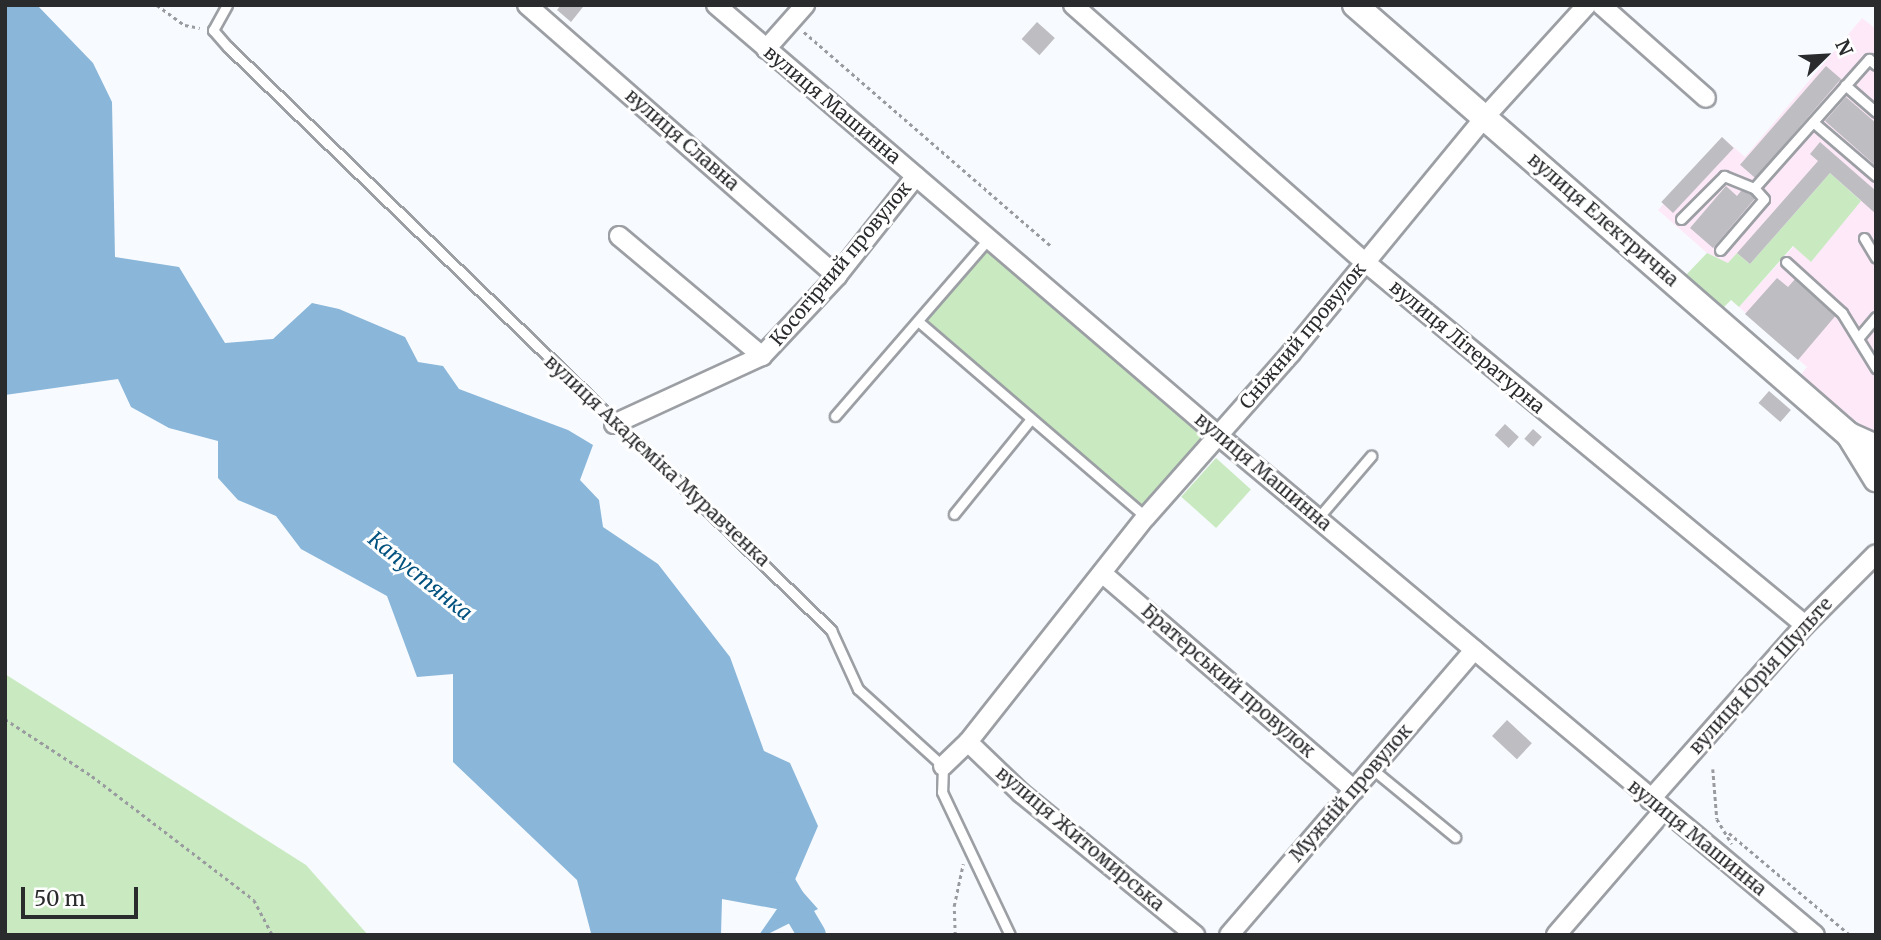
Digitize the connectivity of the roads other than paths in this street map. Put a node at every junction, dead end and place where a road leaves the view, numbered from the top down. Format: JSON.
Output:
{"nodes":[{"id":1,"x":227,"y":5,"type":"edge"},
{"id":2,"x":527,"y":5,"type":"edge"},
{"id":3,"x":716,"y":5,"type":"edge"},
{"id":4,"x":805,"y":5,"type":"edge"},
{"id":5,"x":1073,"y":5,"type":"edge"},
{"id":6,"x":1355,"y":5,"type":"edge"},
{"id":7,"x":1587,"y":5,"type":"edge"},
{"id":8,"x":1601,"y":5,"type":"edge"},
{"id":9,"x":766,"y":49,"type":"junction"},
{"id":10,"x":1876,"y":65,"type":"edge"},
{"id":11,"x":1845,"y":85,"type":"junction"},
{"id":12,"x":1706,"y":98,"type":"dead end"},
{"id":13,"x":1876,"y":112,"type":"edge"},
{"id":14,"x":1485,"y":117,"type":"junction"},
{"id":15,"x":1813,"y":122,"type":"junction"},
{"id":16,"x":916,"y":176,"type":"junction"},
{"id":17,"x":1876,"y":176,"type":"edge"},
{"id":18,"x":1754,"y":188,"type":"junction"},
{"id":19,"x":1681,"y":219,"type":"dead end"},
{"id":20,"x":619,"y":236,"type":"dead end"},
{"id":21,"x":989,"y":238,"type":"junction"},
{"id":22,"x":1864,"y":238,"type":"dead end"},
{"id":23,"x":1720,"y":250,"type":"dead end"},
{"id":24,"x":1876,"y":258,"type":"edge"},
{"id":25,"x":1365,"y":262,"type":"junction"},
{"id":26,"x":1786,"y":262,"type":"dead end"},
{"id":27,"x":837,"y":276,"type":"junction"},
{"id":28,"x":1876,"y":317,"type":"edge"},
{"id":29,"x":918,"y":321,"type":"junction"},
{"id":30,"x":1859,"y":337,"type":"junction"},
{"id":31,"x":762,"y":356,"type":"junction"},
{"id":32,"x":1876,"y":368,"type":"edge"},
{"id":33,"x":835,"y":416,"type":"dead end"},
{"id":34,"x":1031,"y":419,"type":"junction"},
{"id":35,"x":614,"y":424,"type":"junction"},
{"id":36,"x":1849,"y":435,"type":"junction"},
{"id":37,"x":1219,"y":436,"type":"junction"},
{"id":38,"x":1876,"y":447,"type":"edge"},
{"id":39,"x":1371,"y":456,"type":"dead end"},
{"id":40,"x":1876,"y":479,"type":"edge"},
{"id":41,"x":954,"y":514,"type":"dead end"},
{"id":42,"x":1146,"y":517,"type":"junction"},
{"id":43,"x":1318,"y":518,"type":"junction"},
{"id":44,"x":1876,"y":554,"type":"edge"},
{"id":45,"x":1102,"y":573,"type":"junction"},
{"id":46,"x":1805,"y":625,"type":"junction"},
{"id":47,"x":1474,"y":650,"type":"junction"},
{"id":48,"x":968,"y":742,"type":"junction"},
{"id":49,"x":943,"y":766,"type":"junction"},
{"id":50,"x":1371,"y":768,"type":"junction"},
{"id":51,"x":1354,"y":790,"type":"junction"},
{"id":52,"x":1656,"y":805,"type":"junction"},
{"id":53,"x":1455,"y":837,"type":"dead end"},
{"id":54,"x":1010,"y":935,"type":"edge"},
{"id":55,"x":1195,"y":935,"type":"edge"},
{"id":56,"x":1229,"y":935,"type":"edge"},
{"id":57,"x":1556,"y":935,"type":"edge"},
{"id":58,"x":1815,"y":935,"type":"edge"}],
"edges":[{"from":1,"to":35,"type":"lane","name":"вулиця Академіка Муравченка"},
{"from":2,"to":27,"type":"street","name":"вулиця Славна"},
{"from":3,"to":9,"type":"street","name":"вулиця Машинна"},
{"from":4,"to":9,"type":"street"},
{"from":5,"to":25,"type":"street","name":"вулиця Літературна"},
{"from":6,"to":14,"type":"street","name":"вулиця Електрична"},
{"from":7,"to":14,"type":"street","name":"Сніжний провулок"},
{"from":8,"to":12,"type":"street"},
{"from":9,"to":16,"type":"street","name":"вулиця Машинна"},
{"from":10,"to":11,"type":"lane"},
{"from":11,"to":13,"type":"lane"},
{"from":11,"to":15,"type":"lane"},
{"from":14,"to":25,"type":"street","name":"Сніжний провулок"},
{"from":14,"to":36,"type":"street","name":"вулиця Електрична"},
{"from":15,"to":17,"type":"lane"},
{"from":15,"to":18,"type":"lane"},
{"from":16,"to":21,"type":"street","name":"вулиця Машинна"},
{"from":16,"to":27,"type":"street","name":"Косогірний провулок"},
{"from":18,"to":19,"type":"lane"},
{"from":18,"to":23,"type":"lane"},
{"from":20,"to":31,"type":"street"},
{"from":21,"to":29,"type":"lane"},
{"from":21,"to":37,"type":"street","name":"вулиця Машинна"},
{"from":22,"to":24,"type":"lane"},
{"from":25,"to":37,"type":"street","name":"Сніжний провулок"},
{"from":25,"to":46,"type":"street","name":"вулиця Літературна"},
{"from":26,"to":30,"type":"lane"},
{"from":27,"to":31,"type":"street","name":"Косогірний провулок"},
{"from":28,"to":30,"type":"lane"},
{"from":29,"to":33,"type":"lane"},
{"from":29,"to":34,"type":"lane"},
{"from":30,"to":32,"type":"lane"},
{"from":31,"to":35,"type":"street","name":"Косогірний провулок"},
{"from":34,"to":41,"type":"lane"},
{"from":34,"to":42,"type":"lane"},
{"from":35,"to":49,"type":"lane","name":"вулиця Академіка Муравченка"},
{"from":36,"to":38,"type":"street","name":"вулиця Електрична"},
{"from":36,"to":40,"type":"street","name":"вулиця Електрична"},
{"from":37,"to":42,"type":"street","name":"Сніжний провулок"},
{"from":37,"to":43,"type":"street","name":"вулиця Машинна"},
{"from":39,"to":43,"type":"lane"},
{"from":42,"to":45,"type":"street","name":"Сніжний провулок"},
{"from":43,"to":47,"type":"street","name":"вулиця Машинна"},
{"from":44,"to":46,"type":"street","name":"вулиця Юрія Шульте"},
{"from":45,"to":48,"type":"street","name":"Сніжний провулок"},
{"from":45,"to":51,"type":"street","name":"Братерський провулок"},
{"from":46,"to":52,"type":"street","name":"вулиця Юрія Шульте"},
{"from":47,"to":50,"type":"street","name":"Мужній провулок"},
{"from":47,"to":52,"type":"street","name":"вулиця Машинна"},
{"from":48,"to":49,"type":"street","name":"Сніжний провулок"},
{"from":48,"to":55,"type":"street","name":"вулиця Житомирська"},
{"from":49,"to":54,"type":"lane"},
{"from":50,"to":51,"type":"street","name":"Мужній провулок"},
{"from":50,"to":53,"type":"lane"},
{"from":51,"to":56,"type":"street","name":"Мужній провулок"},
{"from":52,"to":57,"type":"street","name":"вулиця Юрія Шульте"},
{"from":52,"to":58,"type":"street","name":"вулиця Машинна"}]}
